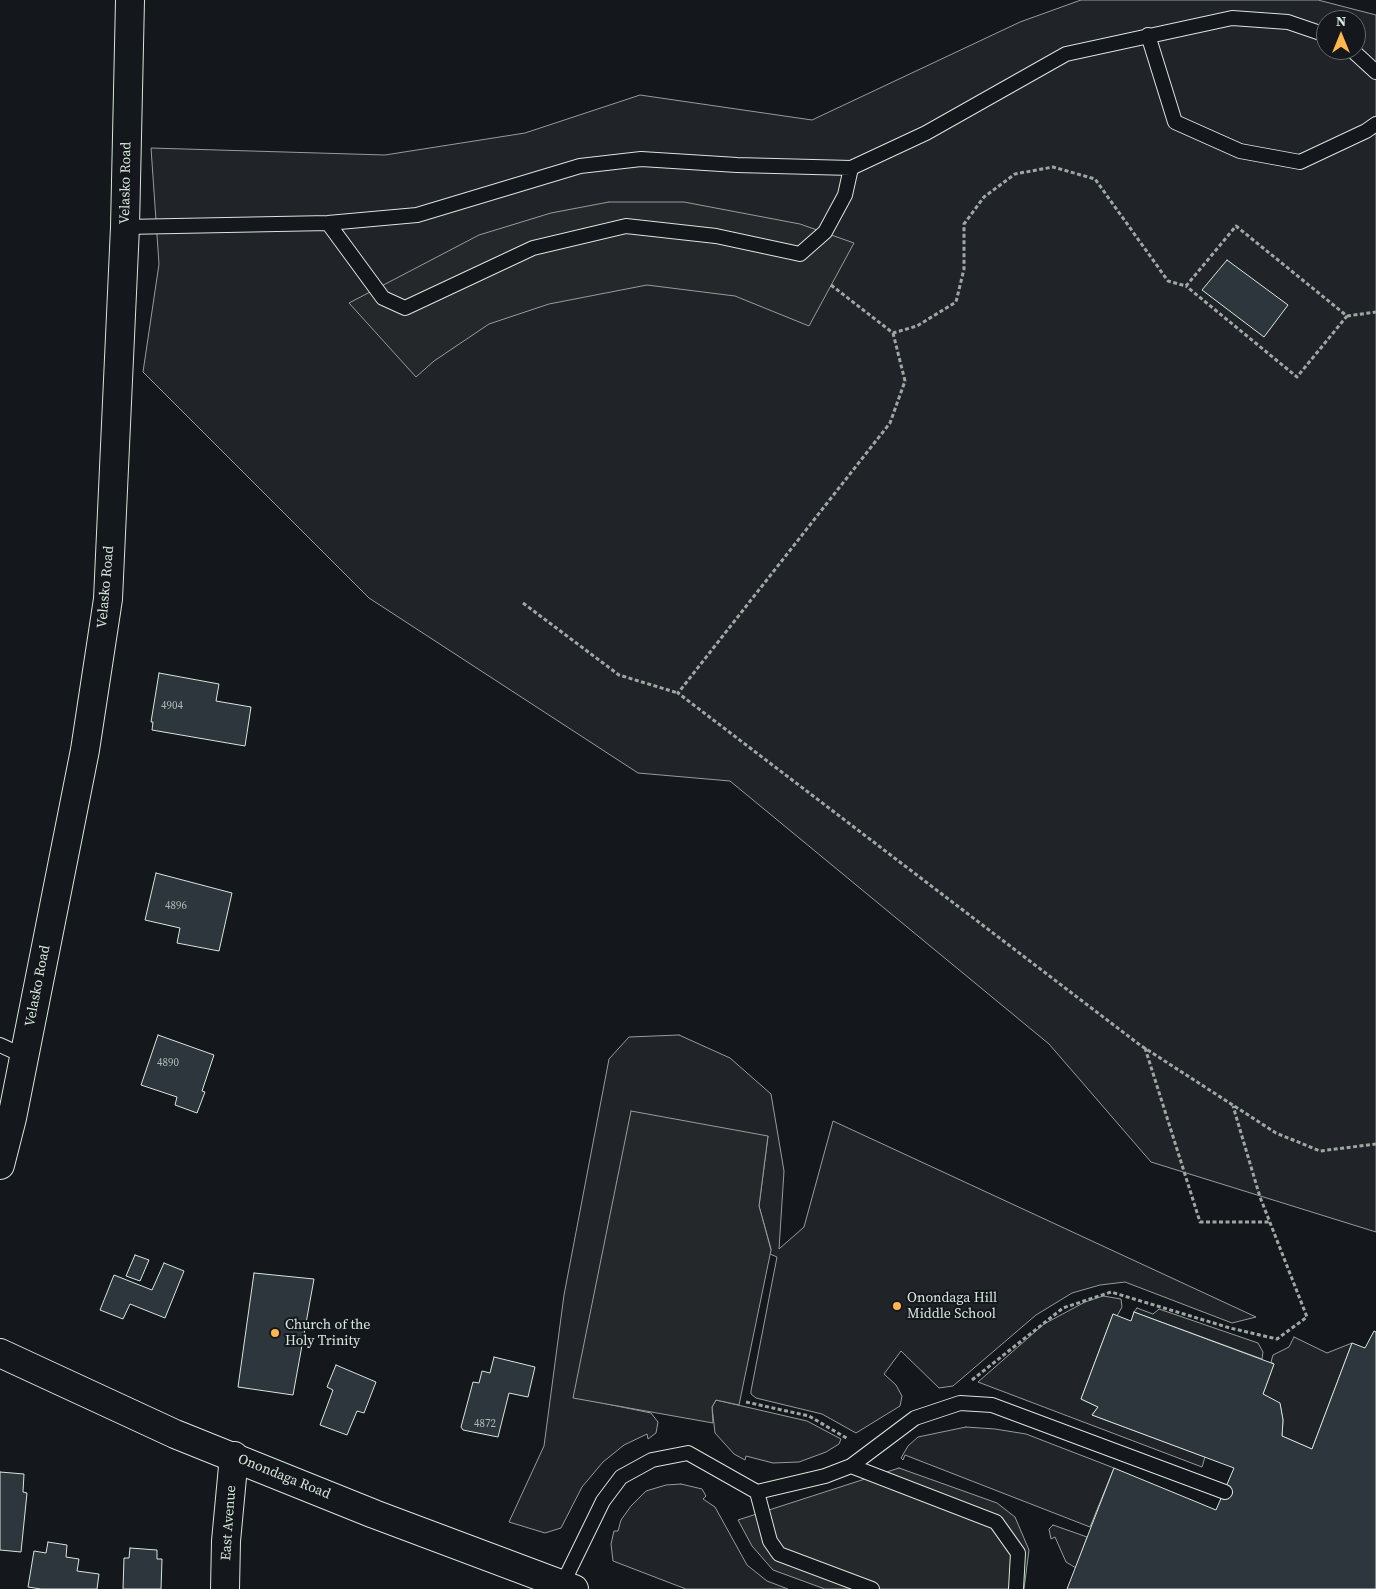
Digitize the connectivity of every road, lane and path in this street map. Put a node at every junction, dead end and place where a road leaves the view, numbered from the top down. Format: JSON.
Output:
{"nodes":[{"id":1,"x":130,"y":0,"type":"edge"},
{"id":2,"x":1316,"y":32,"type":"edge"},
{"id":3,"x":1148,"y":35,"type":"junction"},
{"id":4,"x":1363,"y":60,"type":"edge"},
{"id":5,"x":1376,"y":72,"type":"edge"},
{"id":6,"x":1376,"y":124,"type":"edge"},
{"id":7,"x":851,"y":168,"type":"junction"},
{"id":8,"x":328,"y":224,"type":"junction"},
{"id":9,"x":125,"y":227,"type":"junction"},
{"id":10,"x":831,"y":285,"type":"dead end"},
{"id":11,"x":1186,"y":286,"type":"junction"},
{"id":12,"x":1376,"y":312,"type":"edge"},
{"id":13,"x":1347,"y":316,"type":"junction"},
{"id":14,"x":893,"y":333,"type":"junction"},
{"id":15,"x":523,"y":603,"type":"dead end"},
{"id":16,"x":678,"y":693,"type":"junction"},
{"id":17,"x":1145,"y":1048,"type":"junction"},
{"id":18,"x":12,"y":1051,"type":"edge"},
{"id":19,"x":1233,"y":1106,"type":"junction"},
{"id":20,"x":1376,"y":1144,"type":"edge"},
{"id":21,"x":0,"y":1165,"type":"edge"},
{"id":22,"x":1270,"y":1222,"type":"junction"},
{"id":23,"x":0,"y":1353,"type":"edge"},
{"id":24,"x":746,"y":1402,"type":"dead end"},
{"id":25,"x":960,"y":1403,"type":"junction"},
{"id":26,"x":848,"y":1439,"type":"dead end"},
{"id":27,"x":234,"y":1456,"type":"junction"},
{"id":28,"x":852,"y":1466,"type":"junction"},
{"id":29,"x":757,"y":1492,"type":"junction"},
{"id":30,"x":1225,"y":1492,"type":"dead end"},
{"id":31,"x":568,"y":1587,"type":"edge"},
{"id":32,"x":225,"y":1589,"type":"edge"},
{"id":33,"x":872,"y":1589,"type":"edge"},
{"id":34,"x":1016,"y":1589,"type":"edge"}],
"edges":[{"from":1,"to":9,"type":"street","name":"Velasko Road"},
{"from":2,"to":3,"type":"lane"},
{"from":3,"to":6,"type":"lane"},
{"from":3,"to":7,"type":"lane"},
{"from":4,"to":5,"type":"lane"},
{"from":7,"to":8,"type":"lane"},
{"from":7,"to":8,"type":"lane"},
{"from":8,"to":9,"type":"lane"},
{"from":9,"to":18,"type":"street","name":"Velasko Road"},
{"from":10,"to":14,"type":"path"},
{"from":11,"to":13,"type":"path"},
{"from":11,"to":13,"type":"path"},
{"from":11,"to":14,"type":"path"},
{"from":12,"to":13,"type":"path"},
{"from":14,"to":16,"type":"path"},
{"from":15,"to":16,"type":"path"},
{"from":16,"to":17,"type":"path"},
{"from":17,"to":19,"type":"path"},
{"from":17,"to":22,"type":"path"},
{"from":18,"to":21,"type":"street","name":"Velasko Road"},
{"from":19,"to":20,"type":"path"},
{"from":19,"to":22,"type":"path"},
{"from":22,"to":25,"type":"path"},
{"from":23,"to":27,"type":"street","name":"Onondaga Road"},
{"from":24,"to":26,"type":"path"},
{"from":25,"to":28,"type":"lane"},
{"from":25,"to":30,"type":"lane"},
{"from":27,"to":31,"type":"street","name":"Onondaga Road"},
{"from":27,"to":32,"type":"street","name":"East Avenue"},
{"from":28,"to":29,"type":"lane"},
{"from":28,"to":34,"type":"lane"},
{"from":29,"to":31,"type":"lane"},
{"from":29,"to":33,"type":"lane"}]}
